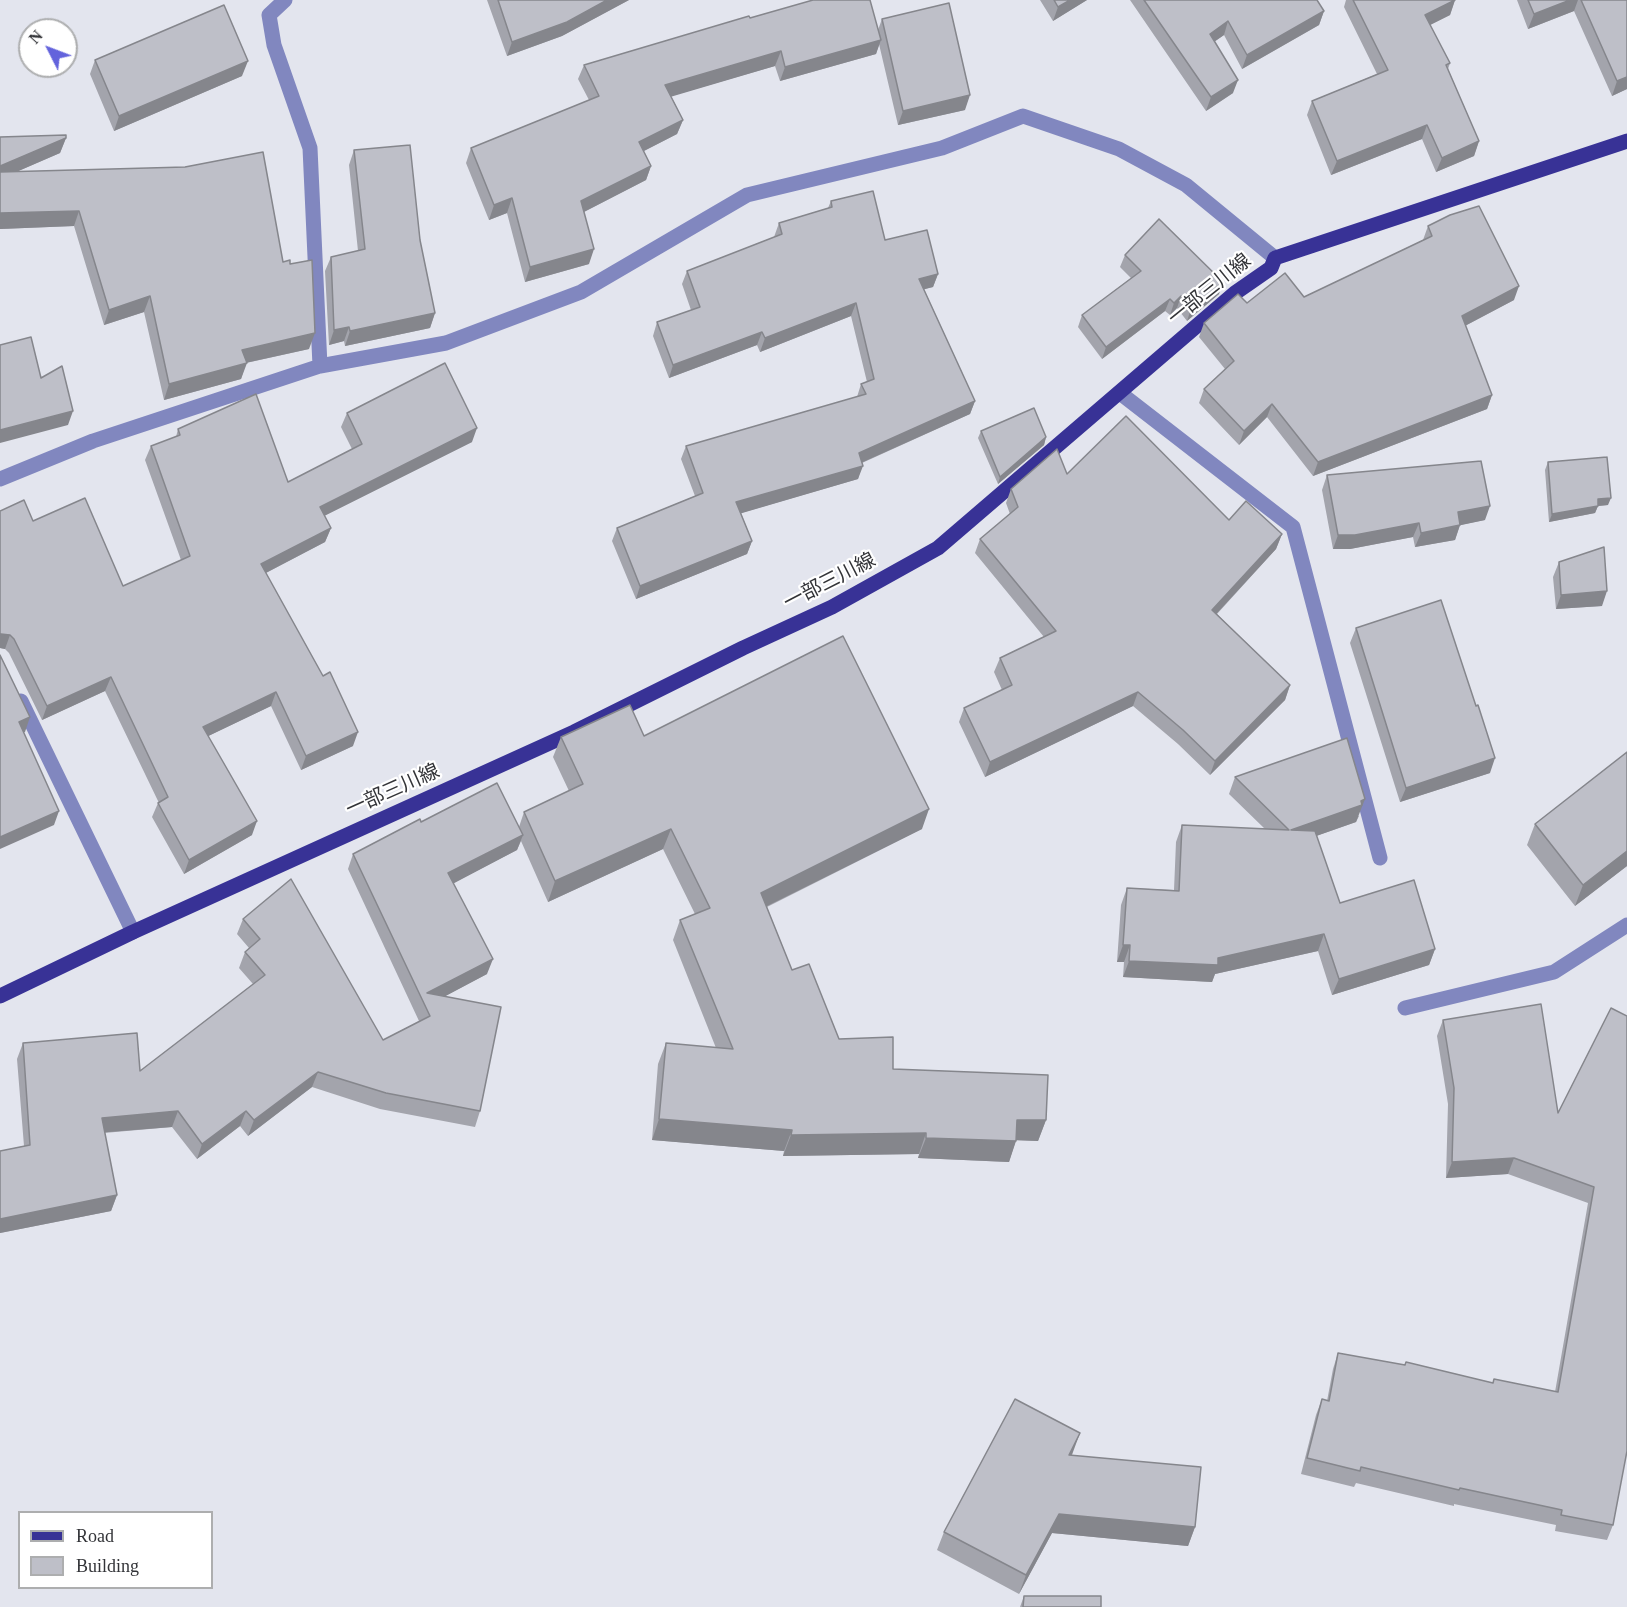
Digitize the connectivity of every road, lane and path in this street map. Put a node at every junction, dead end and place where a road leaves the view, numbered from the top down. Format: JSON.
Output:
{"nodes":[{"id":1,"x":285,"y":0,"type":"edge"},
{"id":2,"x":1627,"y":141,"type":"edge"},
{"id":3,"x":1275,"y":258,"type":"junction"},
{"id":4,"x":320,"y":366,"type":"junction"},
{"id":5,"x":1120,"y":393,"type":"junction"},
{"id":6,"x":0,"y":479,"type":"edge"},
{"id":7,"x":15,"y":689,"type":"edge"},
{"id":8,"x":1380,"y":858,"type":"dead end"},
{"id":9,"x":1627,"y":925,"type":"edge"},
{"id":10,"x":133,"y":932,"type":"junction"},
{"id":11,"x":0,"y":996,"type":"edge"},
{"id":12,"x":1405,"y":1008,"type":"dead end"}],
"edges":[{"from":1,"to":4,"type":"street"},
{"from":2,"to":3,"type":"main road","name":"一部三川線"},
{"from":3,"to":4,"type":"street"},
{"from":3,"to":5,"type":"main road","name":"一部三川線"},
{"from":4,"to":6,"type":"street"},
{"from":5,"to":8,"type":"street"},
{"from":5,"to":10,"type":"main road","name":"一部三川線"},
{"from":7,"to":10,"type":"street"},
{"from":9,"to":12,"type":"street"},
{"from":10,"to":11,"type":"main road","name":"一部三川線"}]}
